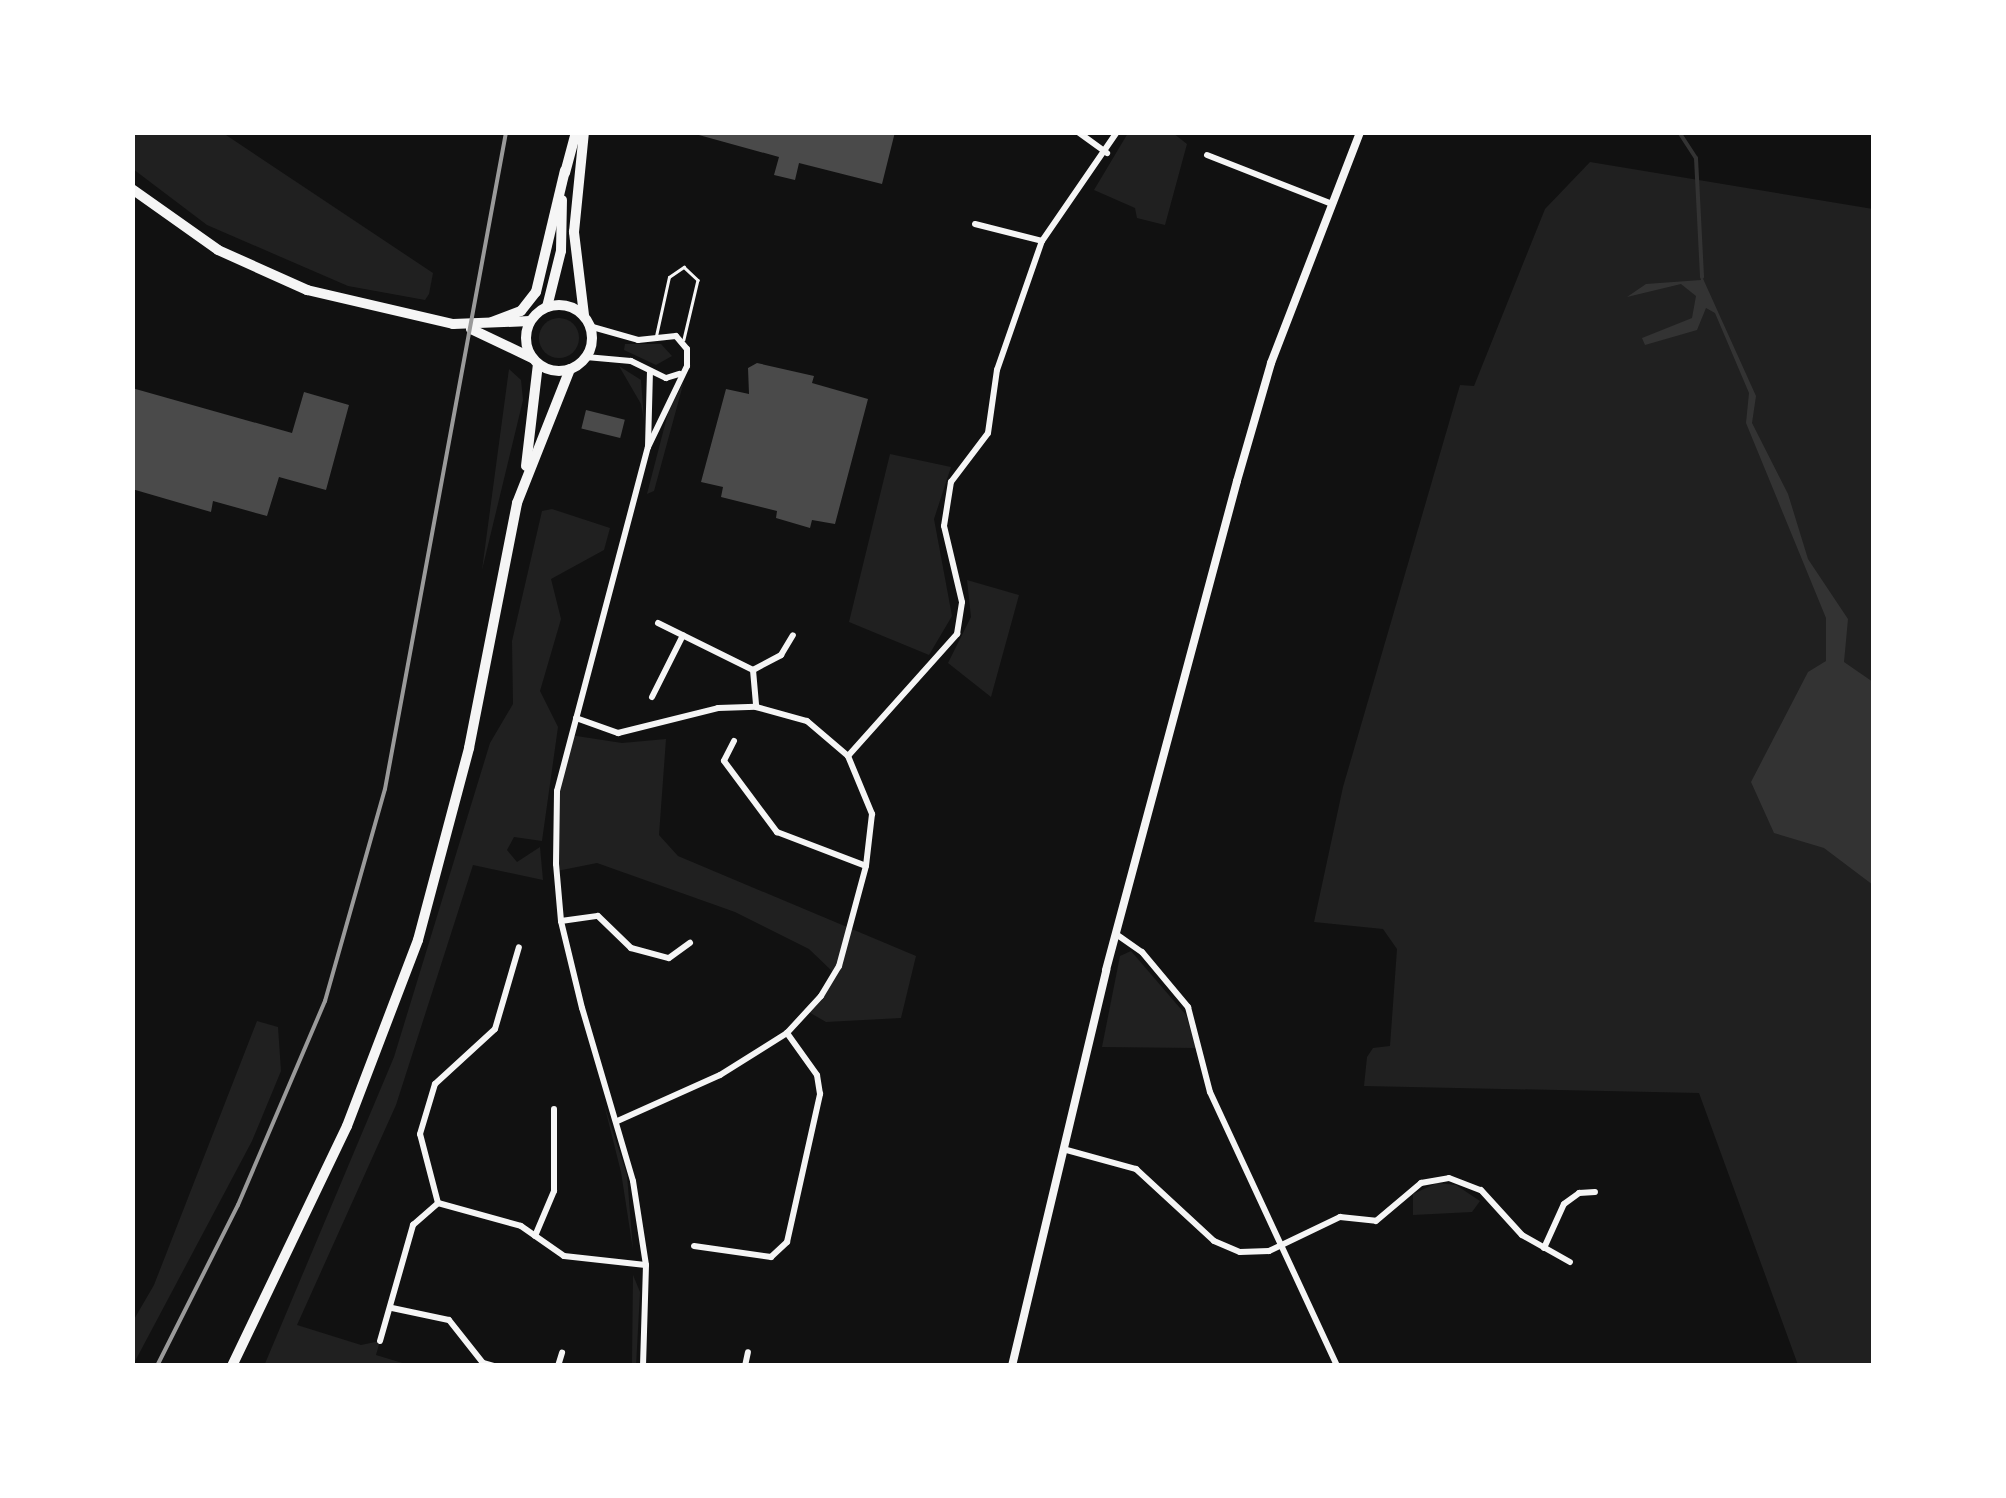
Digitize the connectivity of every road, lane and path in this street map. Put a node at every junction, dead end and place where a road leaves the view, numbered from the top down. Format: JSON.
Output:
{"nodes":[{"id":1,"x":576,"y":132,"type":"edge"},
{"id":2,"x":584,"y":132,"type":"edge"},
{"id":3,"x":1078,"y":132,"type":"edge"},
{"id":4,"x":1117,"y":132,"type":"edge"},
{"id":5,"x":1360,"y":132,"type":"edge"},
{"id":6,"x":1108,"y":153,"type":"junction"},
{"id":7,"x":1207,"y":155,"type":"dead end"},
{"id":8,"x":565,"y":170,"type":"junction"},
{"id":9,"x":132,"y":188,"type":"edge"},
{"id":10,"x":1332,"y":204,"type":"junction"},
{"id":11,"x":976,"y":224,"type":"dead end"},
{"id":12,"x":1042,"y":242,"type":"junction"},
{"id":13,"x":547,"y":307,"type":"junction"},
{"id":14,"x":530,"y":322,"type":"junction"},
{"id":15,"x":587,"y":322,"type":"junction"},
{"id":16,"x":453,"y":324,"type":"junction"},
{"id":17,"x":481,"y":325,"type":"junction"},
{"id":18,"x":656,"y":337,"type":"junction"},
{"id":19,"x":683,"y":342,"type":"junction"},
{"id":20,"x":586,"y":356,"type":"junction"},
{"id":21,"x":535,"y":361,"type":"junction"},
{"id":22,"x":570,"y":369,"type":"junction"},
{"id":23,"x":650,"y":370,"type":"junction"},
{"id":24,"x":680,"y":374,"type":"junction"},
{"id":25,"x":648,"y":447,"type":"junction"},
{"id":26,"x":522,"y":486,"type":"junction"},
{"id":27,"x":658,"y":622,"type":"dead end"},
{"id":28,"x":683,"y":635,"type":"junction"},
{"id":29,"x":793,"y":635,"type":"dead end"},
{"id":30,"x":753,"y":670,"type":"junction"},
{"id":31,"x":652,"y":697,"type":"dead end"},
{"id":32,"x":756,"y":707,"type":"junction"},
{"id":33,"x":576,"y":718,"type":"junction"},
{"id":34,"x":734,"y":741,"type":"dead end"},
{"id":35,"x":848,"y":756,"type":"junction"},
{"id":36,"x":866,"y":866,"type":"junction"},
{"id":37,"x":561,"y":921,"type":"junction"},
{"id":38,"x":1116,"y":934,"type":"junction"},
{"id":39,"x":690,"y":944,"type":"dead end"},
{"id":40,"x":518,"y":947,"type":"dead end"},
{"id":41,"x":787,"y":1033,"type":"junction"},
{"id":42,"x":554,"y":1109,"type":"dead end"},
{"id":43,"x":618,"y":1121,"type":"junction"},
{"id":44,"x":1063,"y":1148,"type":"junction"},
{"id":45,"x":1595,"y":1192,"type":"dead end"},
{"id":46,"x":438,"y":1203,"type":"junction"},
{"id":47,"x":535,"y":1236,"type":"junction"},
{"id":48,"x":694,"y":1246,"type":"dead end"},
{"id":49,"x":1283,"y":1246,"type":"junction"},
{"id":50,"x":1544,"y":1248,"type":"junction"},
{"id":51,"x":1570,"y":1262,"type":"dead end"},
{"id":52,"x":646,"y":1265,"type":"junction"},
{"id":53,"x":392,"y":1308,"type":"junction"},
{"id":54,"x":380,"y":1341,"type":"dead end"},
{"id":55,"x":748,"y":1352,"type":"dead end"},
{"id":56,"x":562,"y":1353,"type":"dead end"},
{"id":57,"x":232,"y":1366,"type":"edge"},
{"id":58,"x":494,"y":1366,"type":"edge"},
{"id":59,"x":558,"y":1366,"type":"edge"},
{"id":60,"x":643,"y":1366,"type":"edge"},
{"id":61,"x":745,"y":1366,"type":"edge"},
{"id":62,"x":1012,"y":1366,"type":"edge"},
{"id":63,"x":1337,"y":1366,"type":"edge"}],
"edges":[{"from":1,"to":8,"type":"main road"},
{"from":2,"to":15,"type":"main road"},
{"from":3,"to":6,"type":"street"},
{"from":4,"to":6,"type":"street"},
{"from":5,"to":10,"type":"street"},
{"from":6,"to":12,"type":"street"},
{"from":7,"to":10,"type":"street"},
{"from":8,"to":13,"type":"main road"},
{"from":8,"to":17,"type":"main road"},
{"from":9,"to":16,"type":"main road"},
{"from":10,"to":38,"type":"street"},
{"from":11,"to":12,"type":"street"},
{"from":12,"to":35,"type":"street"},
{"from":13,"to":14,"type":"main road"},
{"from":13,"to":15,"type":"main road"},
{"from":14,"to":17,"type":"main road"},
{"from":14,"to":21,"type":"main road"},
{"from":15,"to":18,"type":"street"},
{"from":15,"to":20,"type":"main road"},
{"from":16,"to":17,"type":"main road"},
{"from":16,"to":21,"type":"main road"},
{"from":18,"to":19,"type":"street"},
{"from":18,"to":19,"type":"lane"},
{"from":19,"to":24,"type":"street"},
{"from":20,"to":22,"type":"main road"},
{"from":20,"to":23,"type":"street"},
{"from":21,"to":22,"type":"main road"},
{"from":21,"to":26,"type":"main road"},
{"from":22,"to":26,"type":"main road"},
{"from":23,"to":24,"type":"street"},
{"from":23,"to":25,"type":"street"},
{"from":24,"to":25,"type":"street"},
{"from":25,"to":33,"type":"street"},
{"from":26,"to":57,"type":"main road"},
{"from":27,"to":28,"type":"street"},
{"from":28,"to":30,"type":"street"},
{"from":28,"to":31,"type":"street"},
{"from":29,"to":30,"type":"street"},
{"from":30,"to":32,"type":"street"},
{"from":32,"to":33,"type":"street"},
{"from":32,"to":35,"type":"street"},
{"from":33,"to":37,"type":"street"},
{"from":34,"to":36,"type":"street"},
{"from":35,"to":36,"type":"street"},
{"from":36,"to":41,"type":"street"},
{"from":37,"to":39,"type":"street"},
{"from":37,"to":43,"type":"street"},
{"from":38,"to":44,"type":"street"},
{"from":38,"to":49,"type":"street"},
{"from":40,"to":46,"type":"street"},
{"from":41,"to":43,"type":"street"},
{"from":41,"to":48,"type":"street"},
{"from":42,"to":47,"type":"street"},
{"from":43,"to":52,"type":"street"},
{"from":44,"to":49,"type":"street"},
{"from":44,"to":62,"type":"street"},
{"from":45,"to":50,"type":"street"},
{"from":46,"to":47,"type":"street"},
{"from":46,"to":53,"type":"street"},
{"from":47,"to":52,"type":"street"},
{"from":49,"to":50,"type":"street"},
{"from":49,"to":63,"type":"street"},
{"from":50,"to":51,"type":"street"},
{"from":52,"to":60,"type":"street"},
{"from":53,"to":54,"type":"street"},
{"from":53,"to":58,"type":"street"},
{"from":55,"to":61,"type":"street"},
{"from":56,"to":59,"type":"street"}]}
